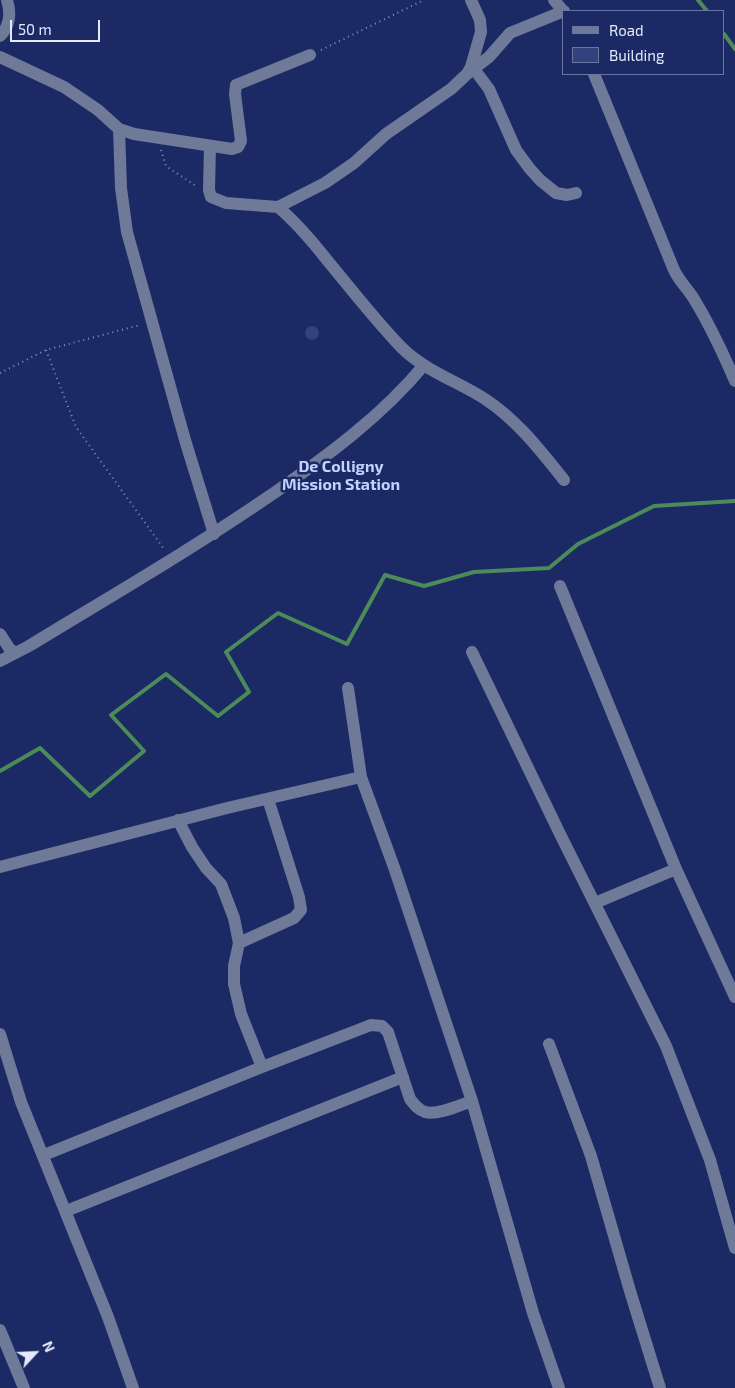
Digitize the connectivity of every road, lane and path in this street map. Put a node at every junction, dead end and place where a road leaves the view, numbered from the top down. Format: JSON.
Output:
{"nodes":[{"id":1,"x":6,"y":0,"type":"edge"},
{"id":2,"x":424,"y":0,"type":"edge"},
{"id":3,"x":471,"y":0,"type":"edge"},
{"id":4,"x":554,"y":0,"type":"edge"},
{"id":5,"x":563,"y":10,"type":"edge"},
{"id":6,"x":562,"y":12,"type":"edge"},
{"id":7,"x":0,"y":36,"type":"edge"},
{"id":8,"x":310,"y":55,"type":"joint"},
{"id":9,"x":0,"y":57,"type":"edge"},
{"id":10,"x":470,"y":72,"type":"junction"},
{"id":11,"x":594,"y":75,"type":"edge"},
{"id":12,"x":119,"y":129,"type":"junction"},
{"id":13,"x":158,"y":138,"type":"junction"},
{"id":14,"x":210,"y":146,"type":"junction"},
{"id":15,"x":576,"y":192,"type":"dead end"},
{"id":16,"x":211,"y":197,"type":"junction"},
{"id":17,"x":278,"y":207,"type":"junction"},
{"id":18,"x":152,"y":322,"type":"junction"},
{"id":19,"x":46,"y":350,"type":"junction"},
{"id":20,"x":424,"y":366,"type":"junction"},
{"id":21,"x":0,"y":373,"type":"edge"},
{"id":22,"x":735,"y":381,"type":"edge"},
{"id":23,"x":564,"y":480,"type":"dead end"},
{"id":24,"x":214,"y":534,"type":"junction"},
{"id":25,"x":172,"y":560,"type":"junction"},
{"id":26,"x":560,"y":586,"type":"dead end"},
{"id":27,"x":0,"y":634,"type":"edge"},
{"id":28,"x":472,"y":652,"type":"dead end"},
{"id":29,"x":15,"y":653,"type":"junction"},
{"id":30,"x":0,"y":661,"type":"edge"},
{"id":31,"x":348,"y":688,"type":"dead end"},
{"id":32,"x":361,"y":778,"type":"junction"},
{"id":33,"x":268,"y":799,"type":"junction"},
{"id":34,"x":178,"y":820,"type":"junction"},
{"id":35,"x":0,"y":867,"type":"edge"},
{"id":36,"x":676,"y":869,"type":"junction"},
{"id":37,"x":595,"y":903,"type":"junction"},
{"id":38,"x":239,"y":943,"type":"junction"},
{"id":39,"x":735,"y":997,"type":"edge"},
{"id":40,"x":0,"y":1034,"type":"edge"},
{"id":41,"x":549,"y":1044,"type":"dead end"},
{"id":42,"x":262,"y":1067,"type":"junction"},
{"id":43,"x":403,"y":1077,"type":"junction"},
{"id":44,"x":472,"y":1102,"type":"junction"},
{"id":45,"x":44,"y":1155,"type":"junction"},
{"id":46,"x":66,"y":1211,"type":"junction"},
{"id":47,"x":735,"y":1247,"type":"edge"},
{"id":48,"x":0,"y":1330,"type":"edge"},
{"id":49,"x":24,"y":1388,"type":"edge"},
{"id":50,"x":133,"y":1388,"type":"edge"},
{"id":51,"x":559,"y":1388,"type":"edge"},
{"id":52,"x":660,"y":1388,"type":"edge"}],
"edges":[{"from":1,"to":7,"type":"street"},
{"from":2,"to":8,"type":"path"},
{"from":3,"to":10,"type":"street"},
{"from":4,"to":5,"type":"street"},
{"from":6,"to":10,"type":"street"},
{"from":8,"to":14,"type":"street"},
{"from":9,"to":12,"type":"street"},
{"from":10,"to":15,"type":"street"},
{"from":10,"to":17,"type":"street"},
{"from":11,"to":22,"type":"street"},
{"from":12,"to":13,"type":"street"},
{"from":12,"to":18,"type":"street"},
{"from":13,"to":14,"type":"street"},
{"from":13,"to":16,"type":"path"},
{"from":14,"to":16,"type":"street"},
{"from":16,"to":17,"type":"street"},
{"from":17,"to":20,"type":"street"},
{"from":18,"to":19,"type":"path"},
{"from":18,"to":24,"type":"street"},
{"from":19,"to":21,"type":"path"},
{"from":19,"to":25,"type":"path"},
{"from":20,"to":23,"type":"street"},
{"from":20,"to":24,"type":"street"},
{"from":24,"to":25,"type":"street"},
{"from":25,"to":29,"type":"street"},
{"from":26,"to":36,"type":"street"},
{"from":27,"to":29,"type":"street"},
{"from":28,"to":37,"type":"street"},
{"from":29,"to":30,"type":"street"},
{"from":31,"to":32,"type":"street"},
{"from":32,"to":33,"type":"street"},
{"from":32,"to":44,"type":"street"},
{"from":33,"to":34,"type":"street"},
{"from":33,"to":38,"type":"street"},
{"from":34,"to":35,"type":"street"},
{"from":34,"to":38,"type":"street"},
{"from":36,"to":37,"type":"street"},
{"from":36,"to":39,"type":"street"},
{"from":37,"to":47,"type":"street"},
{"from":38,"to":42,"type":"street"},
{"from":40,"to":45,"type":"street"},
{"from":41,"to":52,"type":"street"},
{"from":42,"to":43,"type":"street"},
{"from":42,"to":45,"type":"street"},
{"from":43,"to":44,"type":"street"},
{"from":43,"to":46,"type":"street"},
{"from":44,"to":51,"type":"street"},
{"from":45,"to":46,"type":"street"},
{"from":46,"to":50,"type":"street"},
{"from":48,"to":49,"type":"street"}]}
